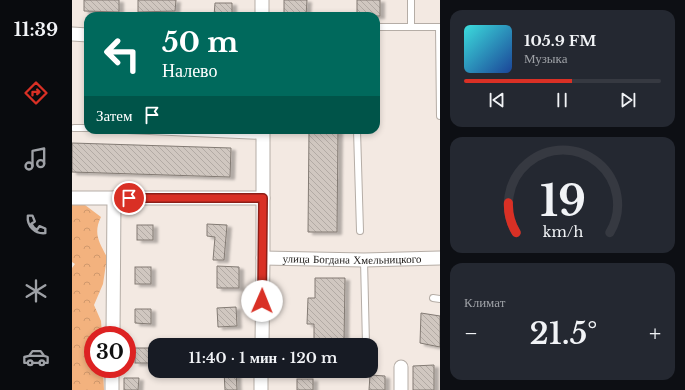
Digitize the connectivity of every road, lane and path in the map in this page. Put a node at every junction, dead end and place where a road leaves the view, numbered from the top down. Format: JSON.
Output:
{"nodes":[{"id":1,"x":262,"y":0,"type":"edge"},
{"id":2,"x":411,"y":0,"type":"edge"},
{"id":3,"x":262,"y":12,"type":"edge"},
{"id":4,"x":380,"y":27,"type":"edge"},
{"id":5,"x":411,"y":27,"type":"junction"},
{"id":6,"x":439,"y":27,"type":"edge"},
{"id":7,"x":72,"y":34,"type":"edge"},
{"id":8,"x":84,"y":35,"type":"edge"},
{"id":9,"x":440,"y":116,"type":"edge"},
{"id":10,"x":74,"y":128,"type":"dead end"},
{"id":11,"x":84,"y":128,"type":"edge"},
{"id":12,"x":263,"y":134,"type":"edge"},
{"id":13,"x":357,"y":134,"type":"edge"},
{"id":14,"x":72,"y":198,"type":"edge"},
{"id":15,"x":114,"y":198,"type":"junction"},
{"id":16,"x":263,"y":198,"type":"junction"},
{"id":17,"x":360,"y":231,"type":"dead end"},
{"id":18,"x":263,"y":258,"type":"junction"},
{"id":19,"x":440,"y":258,"type":"edge"},
{"id":20,"x":364,"y":260,"type":"junction"},
{"id":21,"x":433,"y":298,"type":"dead end"},
{"id":22,"x":440,"y":299,"type":"edge"},
{"id":23,"x":113,"y":326,"type":"edge"},
{"id":24,"x":262,"y":338,"type":"edge"},
{"id":25,"x":366,"y":338,"type":"edge"},
{"id":26,"x":401,"y":367,"type":"dead end"},
{"id":27,"x":112,"y":378,"type":"edge"},
{"id":28,"x":261,"y":378,"type":"edge"},
{"id":29,"x":112,"y":390,"type":"edge"},
{"id":30,"x":261,"y":390,"type":"edge"},
{"id":31,"x":401,"y":390,"type":"edge"}],
"edges":[{"from":1,"to":3,"type":"street"},
{"from":2,"to":5,"type":"lane"},
{"from":4,"to":5,"type":"lane"},
{"from":5,"to":6,"type":"lane"},
{"from":6,"to":9,"type":"lane"},
{"from":7,"to":8,"type":"street"},
{"from":10,"to":11,"type":"lane"},
{"from":12,"to":16,"type":"street"},
{"from":13,"to":17,"type":"lane"},
{"from":14,"to":15,"type":"street"},
{"from":15,"to":16,"type":"street"},
{"from":15,"to":23,"type":"street"},
{"from":16,"to":18,"type":"street"},
{"from":18,"to":20,"type":"street","name":"улица Богдана Хмельницкого"},
{"from":18,"to":24,"type":"street"},
{"from":19,"to":20,"type":"street","name":"улица Богдана Хмельницкого"},
{"from":20,"to":25,"type":"lane"},
{"from":21,"to":22,"type":"lane"},
{"from":26,"to":31,"type":"street"},
{"from":27,"to":29,"type":"street"},
{"from":28,"to":30,"type":"street"}]}
